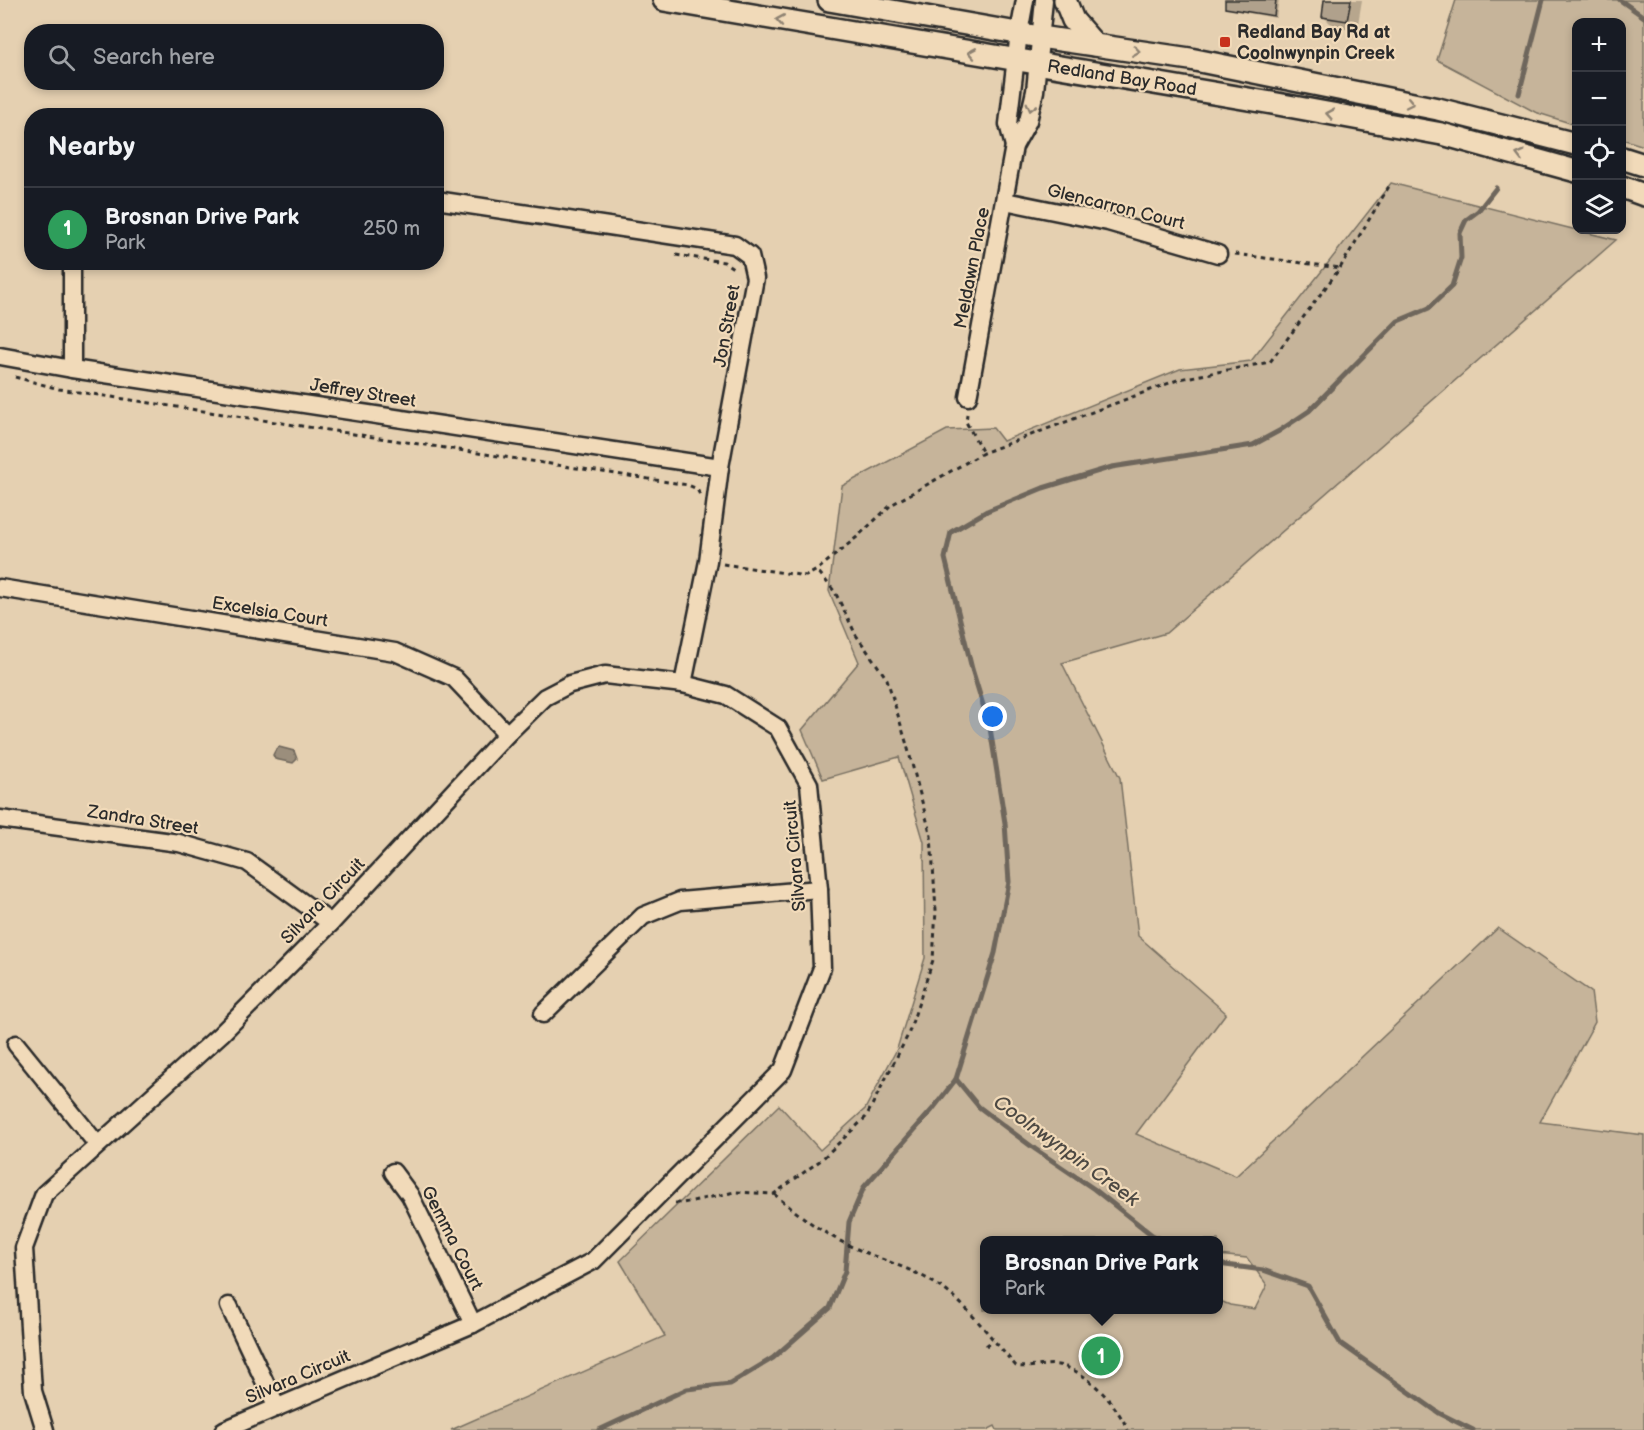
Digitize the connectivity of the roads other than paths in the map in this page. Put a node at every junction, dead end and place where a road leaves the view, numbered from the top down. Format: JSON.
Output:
{"nodes":[{"id":1,"x":664,"y":0,"type":"edge"},
{"id":2,"x":829,"y":0,"type":"edge"},
{"id":3,"x":1025,"y":0,"type":"edge"},
{"id":4,"x":1044,"y":0,"type":"edge"},
{"id":5,"x":1065,"y":0,"type":"edge"},
{"id":6,"x":1029,"y":35,"type":"junction"},
{"id":7,"x":1095,"y":45,"type":"junction"},
{"id":8,"x":1016,"y":60,"type":"junction"},
{"id":9,"x":1037,"y":64,"type":"junction"},
{"id":10,"x":1572,"y":143,"type":"edge"},
{"id":11,"x":1014,"y":146,"type":"junction"},
{"id":12,"x":1626,"y":159,"type":"edge"},
{"id":13,"x":1644,"y":165,"type":"edge"},
{"id":14,"x":1572,"y":170,"type":"edge"},
{"id":15,"x":1626,"y":188,"type":"edge"},
{"id":16,"x":1644,"y":195,"type":"edge"},
{"id":17,"x":444,"y":201,"type":"edge"},
{"id":18,"x":1005,"y":201,"type":"junction"},
{"id":19,"x":1218,"y":254,"type":"road end"},
{"id":20,"x":72,"y":270,"type":"edge"},
{"id":21,"x":0,"y":356,"type":"edge"},
{"id":22,"x":72,"y":369,"type":"junction"},
{"id":23,"x":968,"y":397,"type":"road end"},
{"id":24,"x":720,"y":467,"type":"junction"},
{"id":25,"x":0,"y":588,"type":"edge"},
{"id":26,"x":682,"y":684,"type":"junction"},
{"id":27,"x":507,"y":734,"type":"junction"},
{"id":28,"x":0,"y":819,"type":"edge"},
{"id":29,"x":819,"y":889,"type":"junction"},
{"id":30,"x":331,"y":923,"type":"junction"},
{"id":31,"x":543,"y":1014,"type":"dead end"},
{"id":32,"x":15,"y":1044,"type":"dead end"},
{"id":33,"x":97,"y":1144,"type":"junction"},
{"id":34,"x":393,"y":1172,"type":"dead end"},
{"id":35,"x":229,"y":1306,"type":"dead end"},
{"id":36,"x":473,"y":1324,"type":"junction"},
{"id":37,"x":277,"y":1408,"type":"junction"},
{"id":38,"x":45,"y":1430,"type":"edge"},
{"id":39,"x":224,"y":1430,"type":"edge"}],
"edges":[{"from":8,"to":1,"type":"main road","name":"Redland Bay Road","one_way":true},
{"from":2,"to":6,"type":"main road","name":"Redland Bay Road"},
{"from":3,"to":6,"type":"street"},
{"from":4,"to":6,"type":"street"},
{"from":5,"to":7,"type":"main road"},
{"from":6,"to":7,"type":"main road","name":"Redland Bay Road"},
{"from":6,"to":8,"type":"street","name":"Meldawn Place"},
{"from":6,"to":9,"type":"street","name":"Meldawn Place"},
{"from":7,"to":10,"type":"main road","name":"Redland Bay Road","one_way":true},
{"from":8,"to":9,"type":"main road","name":"Redland Bay Road"},
{"from":8,"to":11,"type":"street","name":"Meldawn Place"},
{"from":9,"to":11,"type":"street","name":"Meldawn Place","one_way":true},
{"from":14,"to":9,"type":"main road","name":"Redland Bay Road","one_way":true},
{"from":11,"to":18,"type":"street","name":"Meldawn Place"},
{"from":12,"to":13,"type":"main road"},
{"from":15,"to":16,"type":"main road"},
{"from":17,"to":24,"type":"street","name":"Jon Street"},
{"from":18,"to":19,"type":"street","name":"Glencarron Court"},
{"from":18,"to":23,"type":"street","name":"Meldawn Place"},
{"from":20,"to":22,"type":"street"},
{"from":21,"to":22,"type":"street","name":"Jeffrey Street"},
{"from":22,"to":24,"type":"street","name":"Jeffrey Street"},
{"from":24,"to":26,"type":"street","name":"Jon Street"},
{"from":25,"to":27,"type":"street","name":"Excelsia Court"},
{"from":26,"to":27,"type":"street","name":"Silvara Circuit"},
{"from":26,"to":29,"type":"street","name":"Silvara Circuit"},
{"from":27,"to":30,"type":"street","name":"Silvara Circuit"},
{"from":28,"to":30,"type":"street","name":"Zandra Street"},
{"from":29,"to":31,"type":"street"},
{"from":29,"to":36,"type":"street","name":"Silvara Circuit"},
{"from":30,"to":33,"type":"street","name":"Silvara Circuit"},
{"from":32,"to":33,"type":"street"},
{"from":33,"to":38,"type":"street","name":"Silvara Circuit"},
{"from":34,"to":36,"type":"street","name":"Gemma Court"},
{"from":35,"to":37,"type":"street"},
{"from":36,"to":37,"type":"street","name":"Silvara Circuit"},
{"from":37,"to":39,"type":"street","name":"Silvara Circuit"}]}
